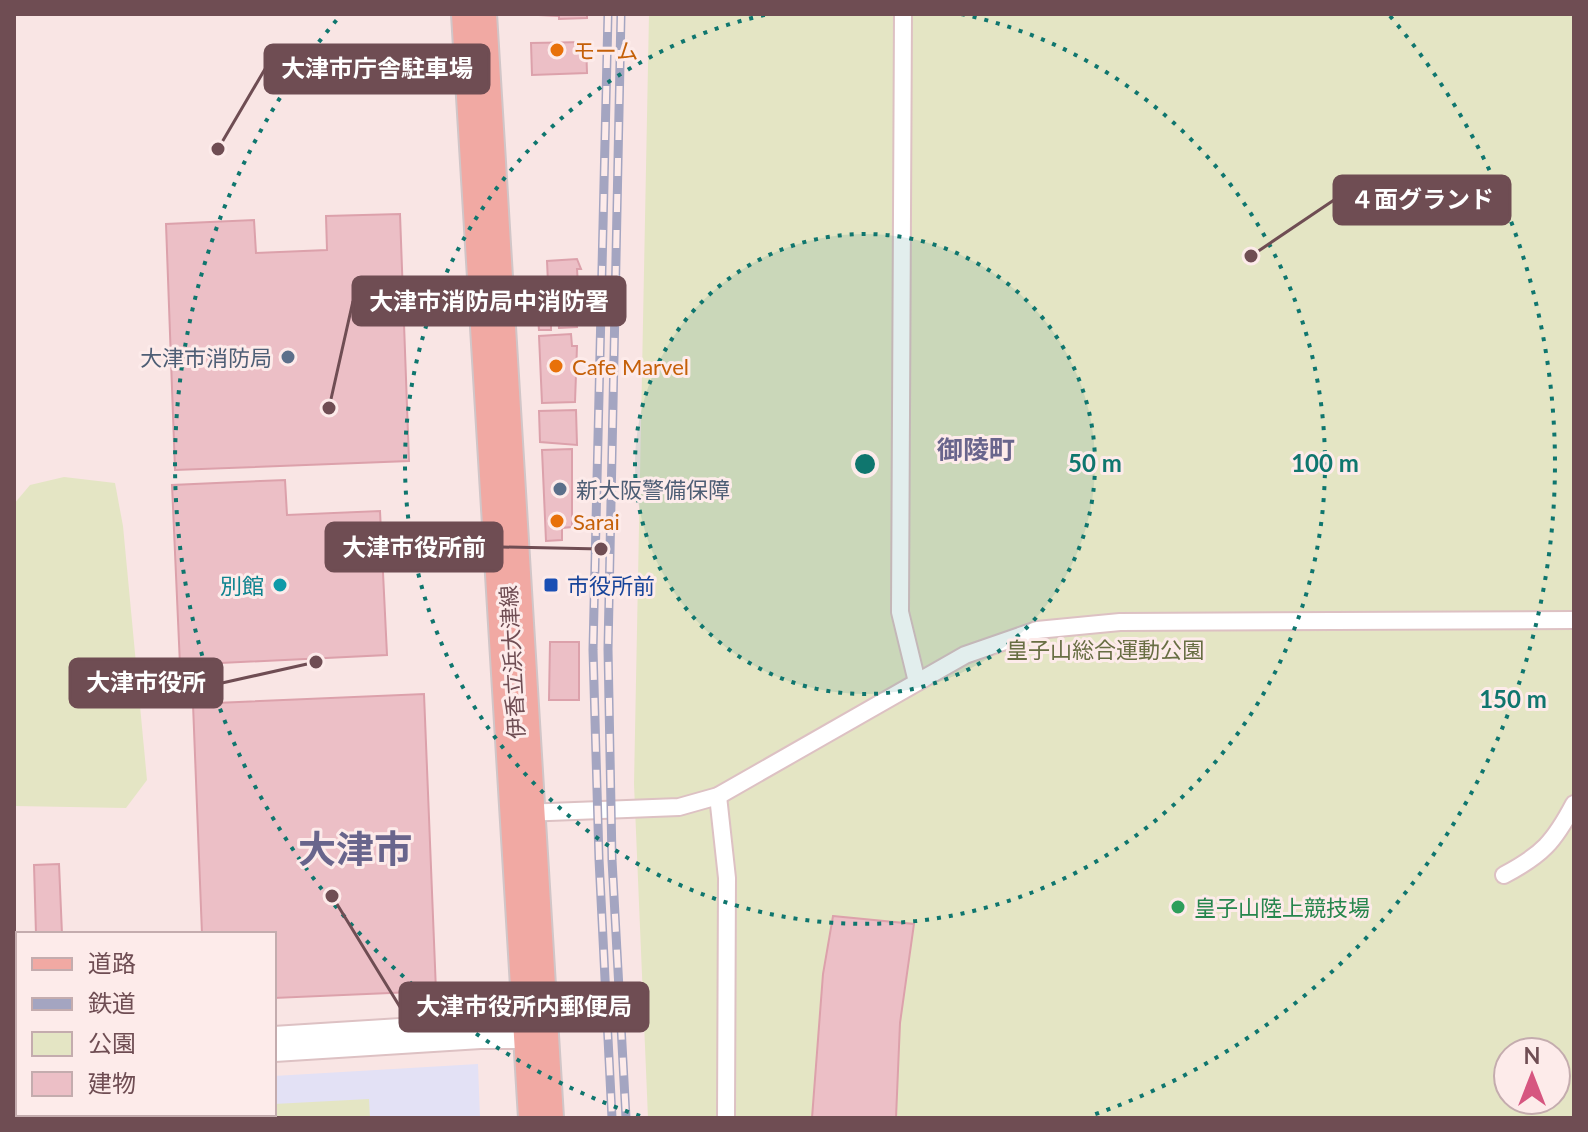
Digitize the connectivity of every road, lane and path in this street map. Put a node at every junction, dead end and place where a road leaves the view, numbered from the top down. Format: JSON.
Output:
{"nodes":[{"id":1,"x":474,"y":14,"type":"edge"},
{"id":2,"x":903,"y":14,"type":"edge"},
{"id":3,"x":1574,"y":620,"type":"edge"},
{"id":4,"x":917,"y":682,"type":"junction"},
{"id":5,"x":718,"y":796,"type":"junction"},
{"id":6,"x":1571,"y":809,"type":"edge"},
{"id":7,"x":521,"y":813,"type":"junction"},
{"id":8,"x":1574,"y":833,"type":"edge"},
{"id":9,"x":1504,"y":875,"type":"dead end"},
{"id":10,"x":537,"y":1031,"type":"junction"},
{"id":11,"x":276,"y":1044,"type":"edge"},
{"id":12,"x":541,"y":1118,"type":"edge"},
{"id":13,"x":726,"y":1118,"type":"edge"}],
"edges":[{"from":1,"to":7,"type":"main road","name":"伊香立浜大津線"},
{"from":2,"to":4,"type":"lane"},
{"from":3,"to":4,"type":"lane"},
{"from":4,"to":5,"type":"lane"},
{"from":5,"to":7,"type":"lane"},
{"from":5,"to":13,"type":"lane"},
{"from":6,"to":8,"type":"lane"},
{"from":6,"to":9,"type":"lane"},
{"from":7,"to":10,"type":"main road","name":"伊香立浜大津線"},
{"from":10,"to":11,"type":"street"},
{"from":10,"to":12,"type":"main road","name":"伊香立浜大津線"}]}
